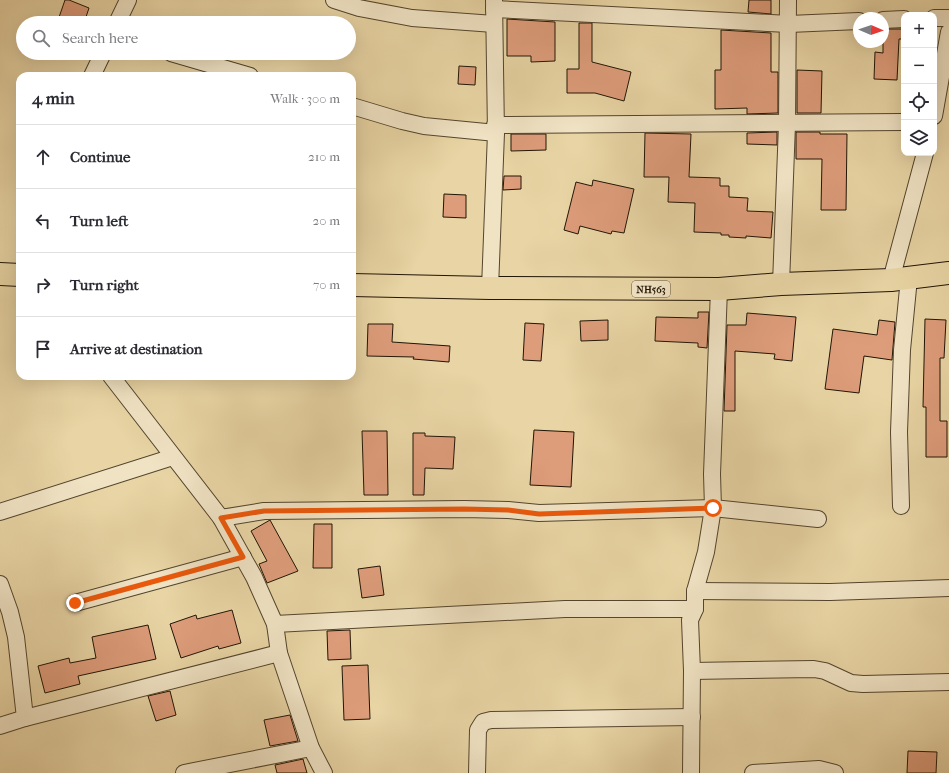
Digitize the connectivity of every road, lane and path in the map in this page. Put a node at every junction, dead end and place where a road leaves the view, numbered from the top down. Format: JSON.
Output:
{"nodes":[{"id":1,"x":128,"y":0,"type":"edge"},
{"id":2,"x":334,"y":0,"type":"edge"},
{"id":3,"x":788,"y":0,"type":"edge"},
{"id":4,"x":494,"y":11,"type":"edge"},
{"id":5,"x":120,"y":16,"type":"edge"},
{"id":6,"x":937,"y":18,"type":"edge"},
{"id":7,"x":949,"y":18,"type":"edge"},
{"id":8,"x":901,"y":19,"type":"edge"},
{"id":9,"x":889,"y":20,"type":"edge"},
{"id":10,"x":853,"y":21,"type":"edge"},
{"id":11,"x":789,"y":24,"type":"junction"},
{"id":12,"x":949,"y":32,"type":"edge"},
{"id":13,"x":100,"y":60,"type":"edge"},
{"id":14,"x":196,"y":60,"type":"edge"},
{"id":15,"x":94,"y":72,"type":"edge"},
{"id":16,"x":236,"y":72,"type":"edge"},
{"id":17,"x":937,"y":99,"type":"edge"},
{"id":18,"x":356,"y":107,"type":"edge"},
{"id":19,"x":901,"y":122,"type":"edge"},
{"id":20,"x":787,"y":124,"type":"junction"},
{"id":21,"x":495,"y":129,"type":"junction"},
{"id":22,"x":924,"y":156,"type":"edge"},
{"id":23,"x":949,"y":273,"type":"edge"},
{"id":24,"x":0,"y":274,"type":"edge"},
{"id":25,"x":16,"y":275,"type":"edge"},
{"id":26,"x":900,"y":279,"type":"junction"},
{"id":27,"x":781,"y":284,"type":"junction"},
{"id":28,"x":356,"y":285,"type":"edge"},
{"id":29,"x":490,"y":288,"type":"junction"},
{"id":30,"x":719,"y":289,"type":"junction"},
{"id":31,"x":113,"y":380,"type":"edge"},
{"id":32,"x":174,"y":457,"type":"junction"},
{"id":33,"x":901,"y":506,"type":"dead end"},
{"id":34,"x":713,"y":508,"type":"junction"},
{"id":35,"x":0,"y":512,"type":"edge"},
{"id":36,"x":221,"y":518,"type":"junction"},
{"id":37,"x":818,"y":519,"type":"dead end"},
{"id":38,"x":243,"y":557,"type":"junction"},
{"id":39,"x":0,"y":584,"type":"edge"},
{"id":40,"x":949,"y":588,"type":"edge"},
{"id":41,"x":695,"y":591,"type":"junction"},
{"id":42,"x":75,"y":603,"type":"dead end"},
{"id":43,"x":695,"y":608,"type":"junction"},
{"id":44,"x":274,"y":624,"type":"junction"},
{"id":45,"x":278,"y":653,"type":"junction"},
{"id":46,"x":692,"y":671,"type":"junction"},
{"id":47,"x":949,"y":682,"type":"edge"},
{"id":48,"x":692,"y":717,"type":"junction"},
{"id":49,"x":25,"y":718,"type":"junction"},
{"id":50,"x":0,"y":726,"type":"edge"},
{"id":51,"x":311,"y":748,"type":"junction"},
{"id":52,"x":184,"y":773,"type":"edge"},
{"id":53,"x":324,"y":773,"type":"edge"},
{"id":54,"x":477,"y":773,"type":"edge"},
{"id":55,"x":691,"y":773,"type":"edge"},
{"id":56,"x":753,"y":773,"type":"edge"},
{"id":57,"x":835,"y":773,"type":"edge"}],
"edges":[{"from":1,"to":5,"type":"street"},
{"from":2,"to":4,"type":"street"},
{"from":3,"to":11,"type":"street"},
{"from":4,"to":11,"type":"street"},
{"from":4,"to":21,"type":"street"},
{"from":6,"to":7,"type":"street"},
{"from":8,"to":9,"type":"street"},
{"from":10,"to":11,"type":"street"},
{"from":11,"to":20,"type":"street"},
{"from":12,"to":17,"type":"street"},
{"from":13,"to":15,"type":"street"},
{"from":14,"to":16,"type":"street"},
{"from":18,"to":21,"type":"street"},
{"from":19,"to":20,"type":"street"},
{"from":20,"to":21,"type":"street"},
{"from":20,"to":27,"type":"street"},
{"from":21,"to":29,"type":"street"},
{"from":22,"to":26,"type":"street"},
{"from":23,"to":26,"type":"highway","number":"NH563"},
{"from":24,"to":25,"type":"highway"},
{"from":26,"to":27,"type":"highway","number":"NH563"},
{"from":26,"to":33,"type":"street"},
{"from":27,"to":30,"type":"highway","number":"NH563"},
{"from":28,"to":29,"type":"highway","number":"NH563"},
{"from":29,"to":30,"type":"highway","number":"NH563"},
{"from":30,"to":34,"type":"street"},
{"from":31,"to":32,"type":"street"},
{"from":32,"to":35,"type":"street"},
{"from":32,"to":36,"type":"street"},
{"from":34,"to":36,"type":"street"},
{"from":34,"to":37,"type":"street"},
{"from":34,"to":41,"type":"street"},
{"from":36,"to":38,"type":"street"},
{"from":38,"to":42,"type":"street"},
{"from":38,"to":44,"type":"street"},
{"from":39,"to":49,"type":"street"},
{"from":40,"to":41,"type":"street"},
{"from":41,"to":43,"type":"street"},
{"from":43,"to":44,"type":"street"},
{"from":43,"to":46,"type":"street"},
{"from":44,"to":45,"type":"street"},
{"from":45,"to":49,"type":"street"},
{"from":45,"to":51,"type":"street"},
{"from":46,"to":47,"type":"street"},
{"from":46,"to":48,"type":"street"},
{"from":48,"to":54,"type":"street"},
{"from":48,"to":55,"type":"street"},
{"from":49,"to":50,"type":"street"},
{"from":51,"to":52,"type":"street"},
{"from":51,"to":53,"type":"street"},
{"from":56,"to":57,"type":"street"}]}
